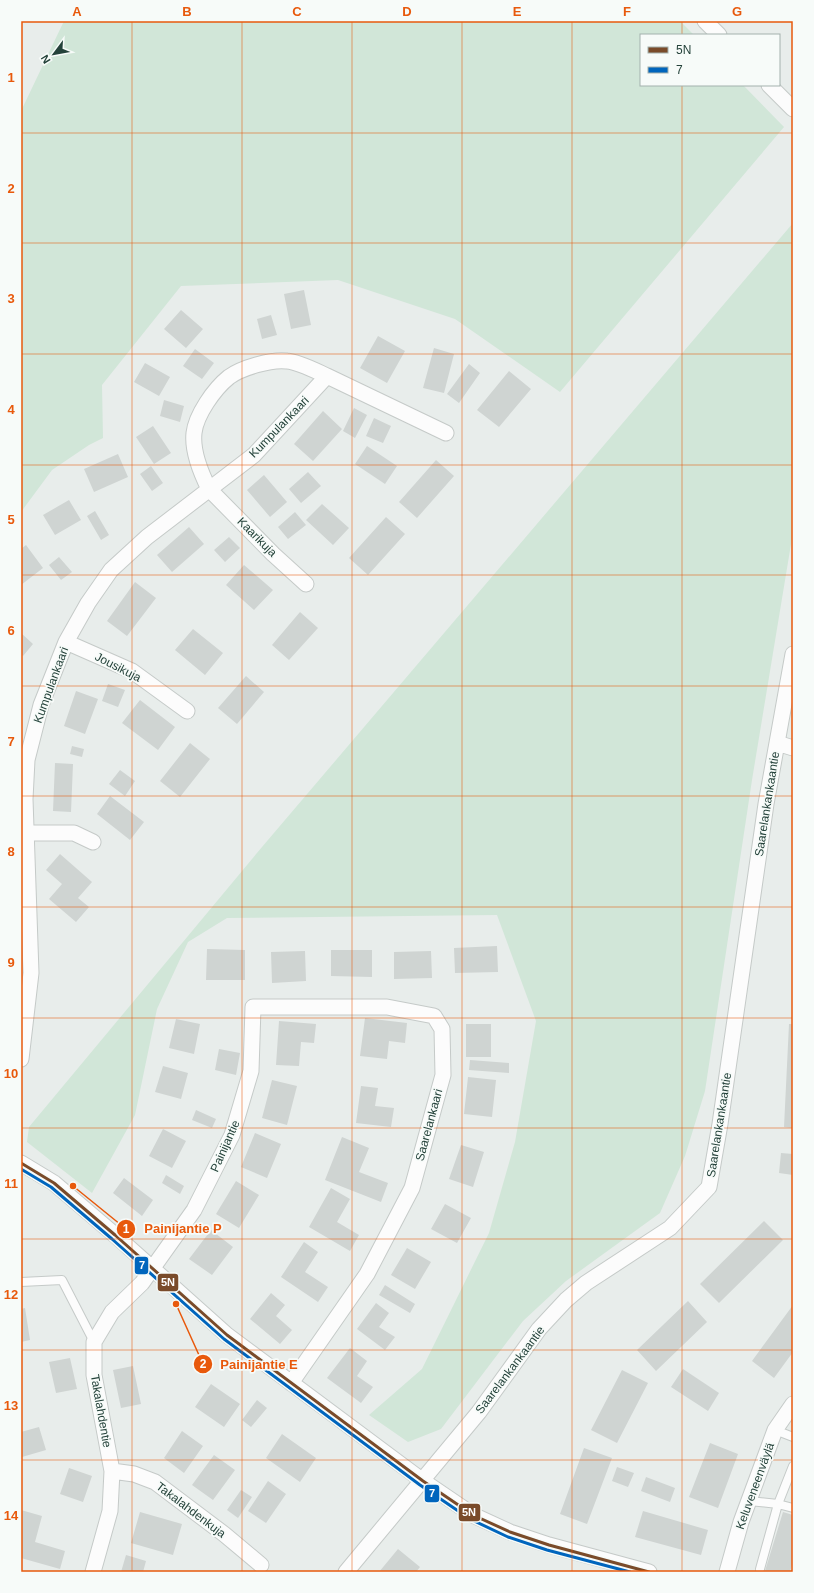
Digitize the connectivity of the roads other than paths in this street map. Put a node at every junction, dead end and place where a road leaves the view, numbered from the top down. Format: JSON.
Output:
{"nodes":[{"id":1,"x":705,"y":21,"type":"edge"},
{"id":2,"x":718,"y":34,"type":"edge"},
{"id":3,"x":770,"y":86,"type":"edge"},
{"id":4,"x":793,"y":109,"type":"edge"},
{"id":5,"x":327,"y":376,"type":"junction"},
{"id":6,"x":446,"y":433,"type":"dead end"},
{"id":7,"x":209,"y":489,"type":"junction"},
{"id":8,"x":306,"y":584,"type":"dead end"},
{"id":9,"x":66,"y":642,"type":"junction"},
{"id":10,"x":793,"y":654,"type":"edge"},
{"id":11,"x":187,"y":711,"type":"dead end"},
{"id":12,"x":777,"y":743,"type":"junction"},
{"id":13,"x":793,"y":748,"type":"edge"},
{"id":14,"x":27,"y":833,"type":"junction"},
{"id":15,"x":93,"y":842,"type":"dead end"},
{"id":16,"x":253,"y":1007,"type":"joint"},
{"id":17,"x":21,"y":1058,"type":"edge"},
{"id":18,"x":21,"y":1163,"type":"edge"},
{"id":19,"x":152,"y":1268,"type":"junction"},
{"id":20,"x":21,"y":1282,"type":"edge"},
{"id":21,"x":94,"y":1342,"type":"junction"},
{"id":22,"x":291,"y":1383,"type":"junction"},
{"id":23,"x":793,"y":1404,"type":"edge"},
{"id":24,"x":775,"y":1430,"type":"junction"},
{"id":25,"x":793,"y":1437,"type":"edge"},
{"id":26,"x":793,"y":1466,"type":"edge"},
{"id":27,"x":112,"y":1471,"type":"junction"},
{"id":28,"x":423,"y":1481,"type":"junction"},
{"id":29,"x":749,"y":1501,"type":"junction"},
{"id":30,"x":778,"y":1504,"type":"junction"},
{"id":31,"x":793,"y":1508,"type":"edge"},
{"id":32,"x":261,"y":1564,"type":"dead end"},
{"id":33,"x":760,"y":1569,"type":"dead end"},
{"id":34,"x":93,"y":1572,"type":"edge"},
{"id":35,"x":346,"y":1572,"type":"edge"},
{"id":36,"x":649,"y":1572,"type":"edge"},
{"id":37,"x":727,"y":1572,"type":"edge"}],
"edges":[{"from":1,"to":2,"type":"street"},
{"from":3,"to":4,"type":"street"},
{"from":5,"to":6,"type":"street"},
{"from":5,"to":7,"type":"street","name":"Kumpulankaari"},
{"from":5,"to":7,"type":"street"},
{"from":7,"to":8,"type":"street","name":"Kaarikuja"},
{"from":7,"to":9,"type":"street","name":"Kumpulankaari"},
{"from":9,"to":11,"type":"street","name":"Jousikuja"},
{"from":9,"to":14,"type":"street","name":"Kumpulankaari"},
{"from":10,"to":12,"type":"street","name":"Saarelankankaantie"},
{"from":12,"to":13,"type":"street"},
{"from":12,"to":28,"type":"street","name":"Saarelankankaantie"},
{"from":14,"to":15,"type":"street"},
{"from":14,"to":17,"type":"street","name":"Kumpulankaari"},
{"from":16,"to":19,"type":"street","name":"Painijantie"},
{"from":16,"to":22,"type":"street","name":"Saarelankaari"},
{"from":18,"to":19,"type":"street"},
{"from":19,"to":21,"type":"street"},
{"from":19,"to":22,"type":"street"},
{"from":20,"to":21,"type":"lane"},
{"from":21,"to":27,"type":"street","name":"Takalahdentie"},
{"from":22,"to":28,"type":"street"},
{"from":23,"to":24,"type":"street","name":"Keluveneenväylä"},
{"from":24,"to":25,"type":"lane"},
{"from":24,"to":29,"type":"street","name":"Keluveneenväylä"},
{"from":26,"to":30,"type":"lane"},
{"from":27,"to":32,"type":"street","name":"Takalahdenkuja"},
{"from":27,"to":34,"type":"street","name":"Takalahdentie"},
{"from":28,"to":35,"type":"street","name":"Saarelankankaantie"},
{"from":28,"to":36,"type":"street"},
{"from":29,"to":30,"type":"lane"},
{"from":29,"to":37,"type":"street","name":"Keluveneenväylä"},
{"from":30,"to":31,"type":"lane"},
{"from":30,"to":33,"type":"lane"}]}
